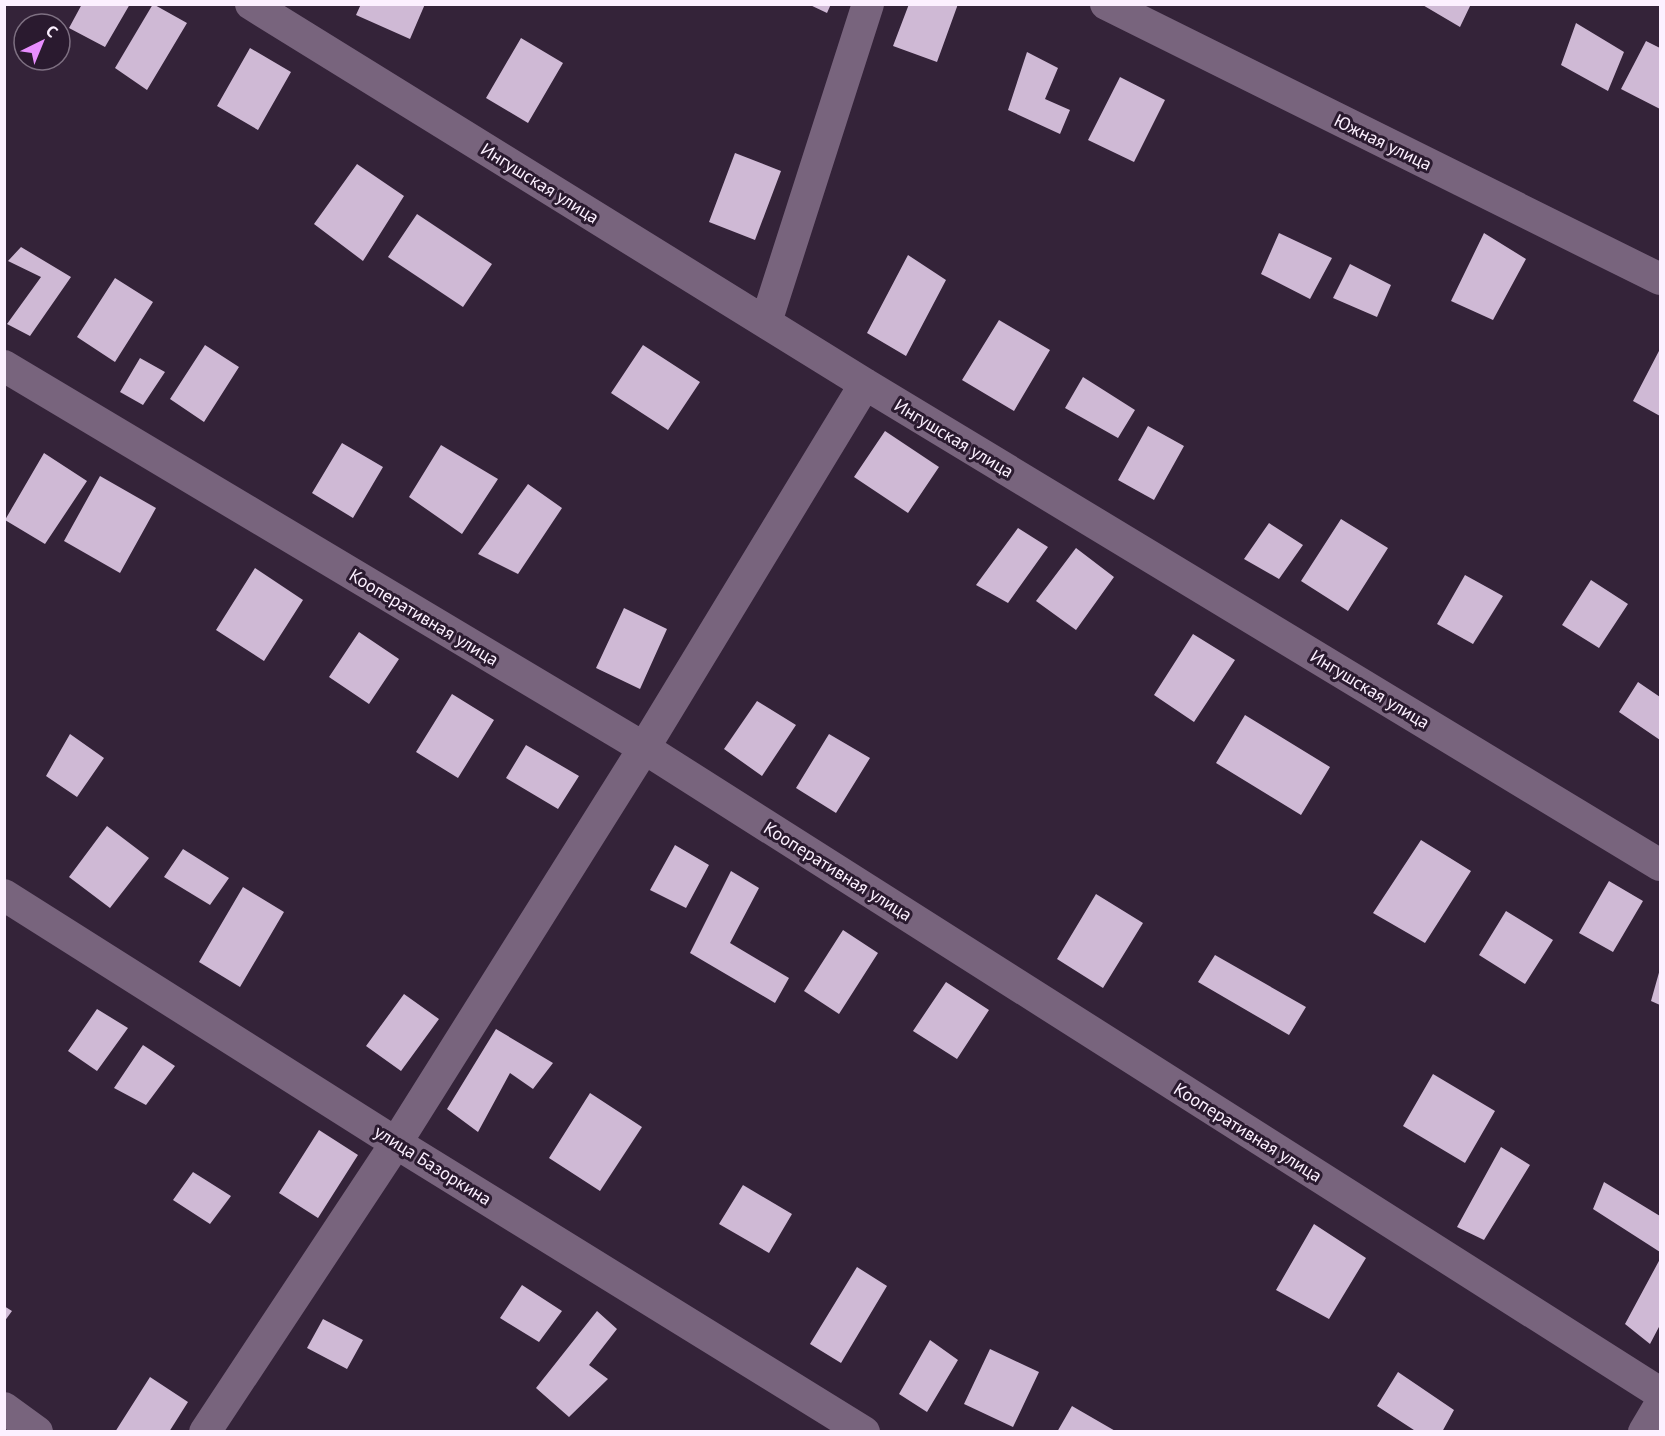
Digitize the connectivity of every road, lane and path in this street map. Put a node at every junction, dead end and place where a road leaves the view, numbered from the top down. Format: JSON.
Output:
{"nodes":[{"id":1,"x":251,"y":4,"type":"edge"},
{"id":2,"x":868,"y":4,"type":"edge"},
{"id":3,"x":1106,"y":4,"type":"edge"},
{"id":4,"x":1660,"y":279,"type":"edge"},
{"id":5,"x":766,"y":322,"type":"junction"},
{"id":6,"x":4,"y":366,"type":"edge"},
{"id":7,"x":865,"y":384,"type":"junction"},
{"id":8,"x":644,"y":748,"type":"junction"},
{"id":9,"x":1660,"y":865,"type":"edge"},
{"id":10,"x":4,"y":895,"type":"edge"},
{"id":11,"x":396,"y":1143,"type":"junction"},
{"id":12,"x":1660,"y":1393,"type":"edge"},
{"id":13,"x":1660,"y":1405,"type":"edge"},
{"id":14,"x":4,"y":1408,"type":"edge"},
{"id":15,"x":37,"y":1431,"type":"edge"},
{"id":16,"x":205,"y":1431,"type":"edge"},
{"id":17,"x":864,"y":1431,"type":"edge"},
{"id":18,"x":1644,"y":1431,"type":"edge"}],
"edges":[{"from":1,"to":5,"type":"street","name":"Ингушская улица"},
{"from":2,"to":5,"type":"street"},
{"from":3,"to":4,"type":"street","name":"Южная улица"},
{"from":5,"to":7,"type":"street","name":"Ингушская улица"},
{"from":6,"to":8,"type":"street","name":"Кооперативная улица"},
{"from":7,"to":8,"type":"street"},
{"from":7,"to":9,"type":"street","name":"Ингушская улица"},
{"from":8,"to":11,"type":"street"},
{"from":8,"to":12,"type":"street","name":"Кооперативная улица"},
{"from":10,"to":11,"type":"street","name":"улица Базоркина"},
{"from":11,"to":16,"type":"street"},
{"from":11,"to":17,"type":"street","name":"улица Базоркина"},
{"from":13,"to":18,"type":"street"},
{"from":14,"to":15,"type":"street"}]}
